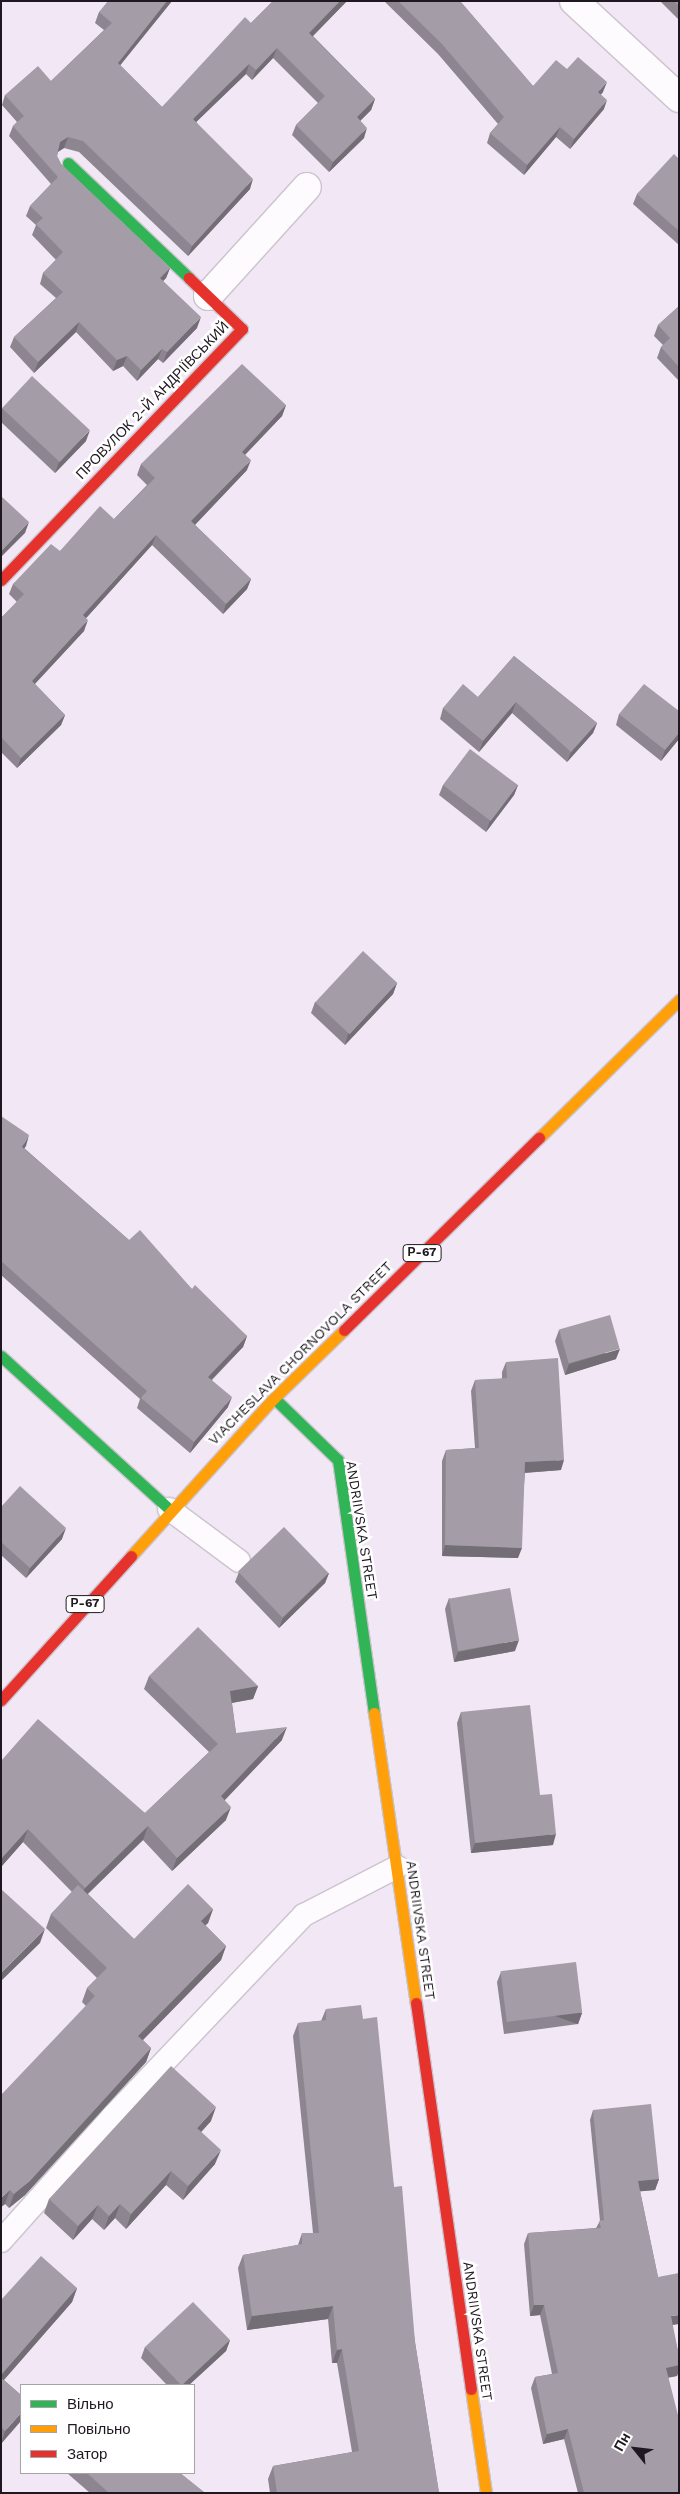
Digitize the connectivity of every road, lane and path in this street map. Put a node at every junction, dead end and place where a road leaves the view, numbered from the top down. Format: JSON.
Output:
{"nodes":[{"id":1,"x":574,"y":1,"type":"edge"},
{"id":2,"x":679,"y":98,"type":"edge"},
{"id":3,"x":68,"y":163,"type":"dead end"},
{"id":4,"x":307,"y":187,"type":"dead end"},
{"id":5,"x":208,"y":296,"type":"junction"},
{"id":6,"x":1,"y":580,"type":"edge"},
{"id":7,"x":679,"y":1000,"type":"edge"},
{"id":8,"x":1,"y":1356,"type":"edge"},
{"id":9,"x":274,"y":1398,"type":"junction"},
{"id":10,"x":169,"y":1509,"type":"junction"},
{"id":11,"x":239,"y":1561,"type":"dead end"},
{"id":12,"x":1,"y":1700,"type":"edge"},
{"id":13,"x":396,"y":1867,"type":"junction"},
{"id":14,"x":1,"y":2241,"type":"edge"},
{"id":15,"x":486,"y":2493,"type":"edge"}],
"edges":[{"from":1,"to":2,"type":"street"},
{"from":3,"to":5,"type":"street","name":"ПРОВУЛОК 2-Й АНДРІЇВСЬКИЙ"},
{"from":4,"to":5,"type":"street"},
{"from":5,"to":6,"type":"street","name":"ПРОВУЛОК 2-Й АНДРІЇВСЬКИЙ"},
{"from":7,"to":9,"type":"street","name":"VIACHESLAVA CHORNOVOLA STREET","number":"Р-67"},
{"from":8,"to":10,"type":"street"},
{"from":9,"to":10,"type":"street","name":"VIACHESLAVA CHORNOVOLA STREET","number":"Р-67"},
{"from":9,"to":13,"type":"street","name":"ANDRIIVSKA STREET"},
{"from":10,"to":11,"type":"lane"},
{"from":10,"to":12,"type":"street","name":"VIACHESLAVA CHORNOVOLA STREET","number":"Р-67"},
{"from":13,"to":14,"type":"lane"},
{"from":13,"to":15,"type":"street","name":"ANDRIIVSKA STREET"}]}
